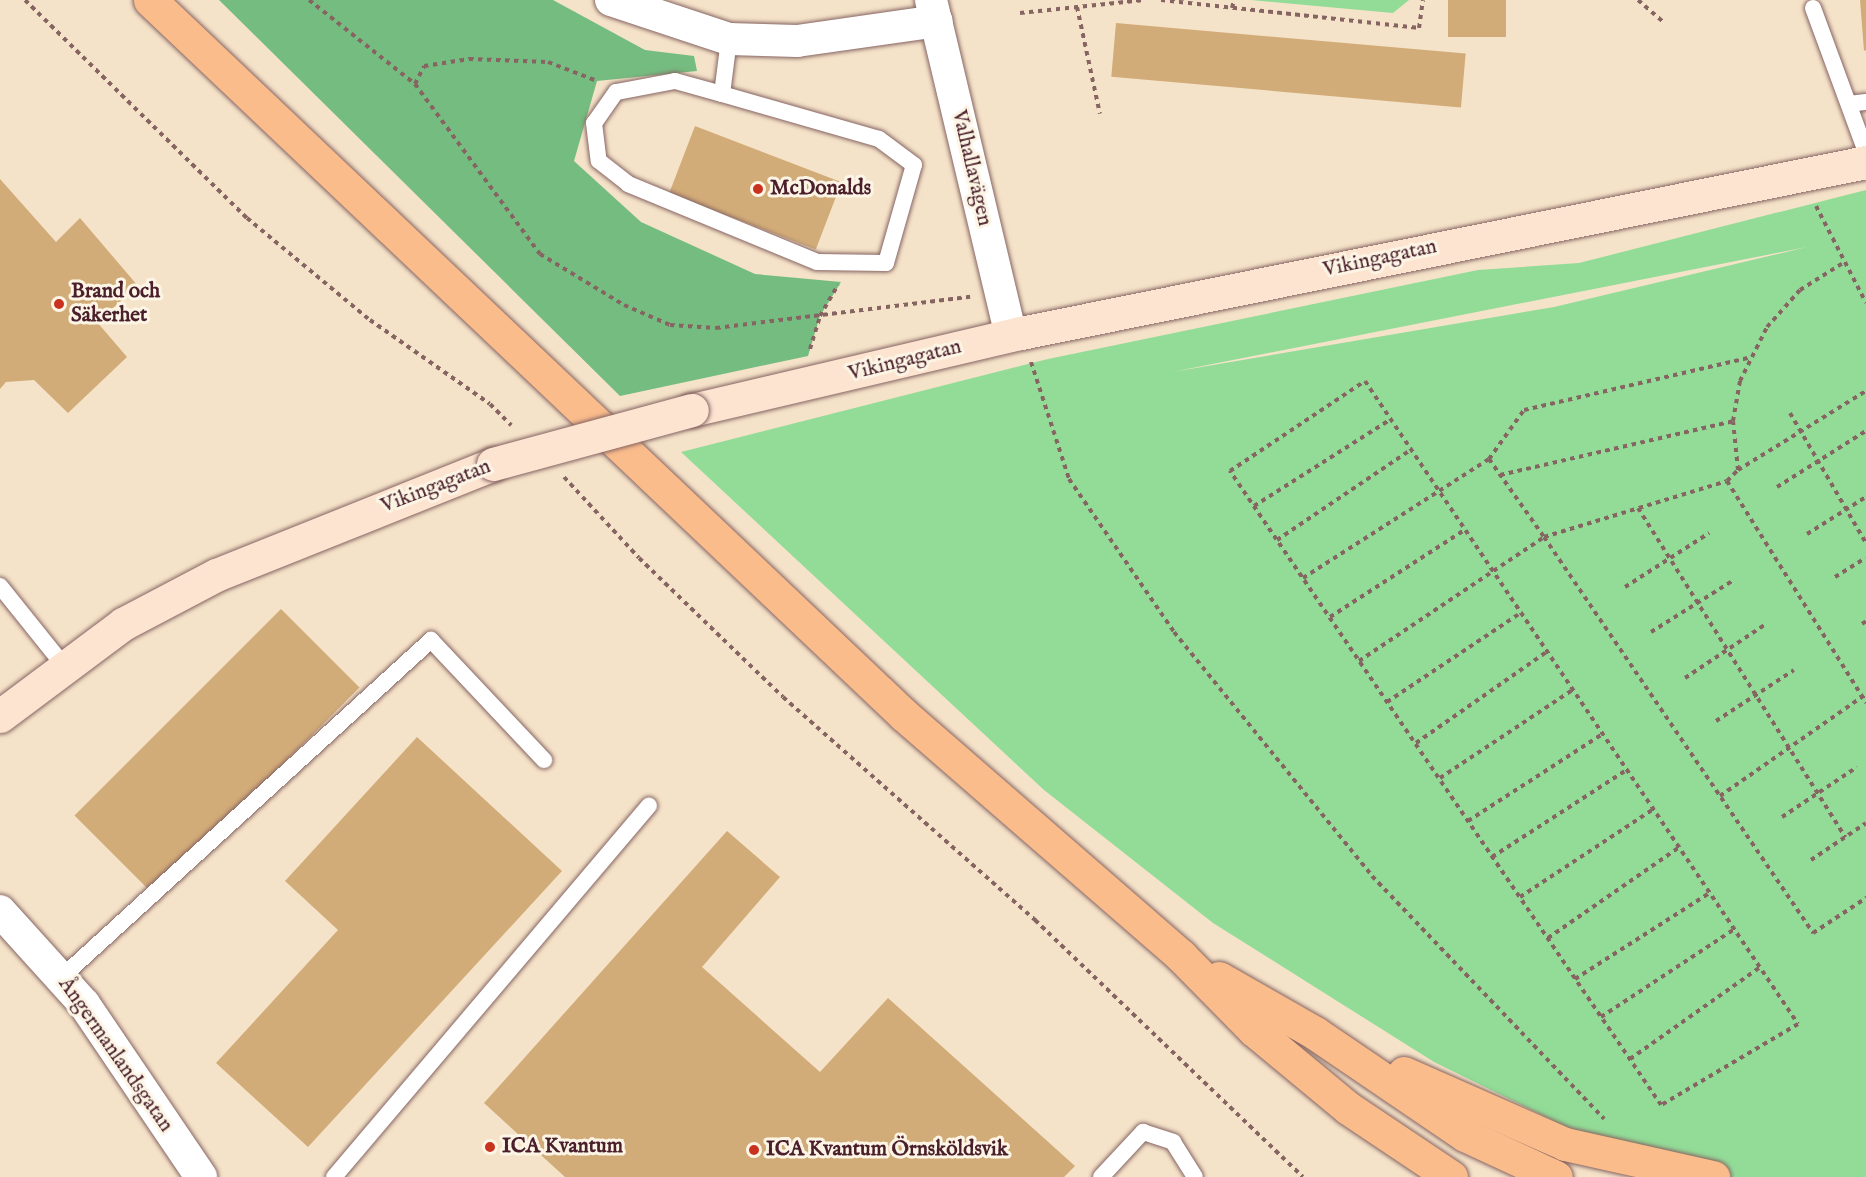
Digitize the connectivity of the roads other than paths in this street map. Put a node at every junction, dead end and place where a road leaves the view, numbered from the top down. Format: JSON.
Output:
{"nodes":[{"id":1,"x":150,"y":0,"type":"edge"},
{"id":2,"x":611,"y":0,"type":"edge"},
{"id":3,"x":1813,"y":8,"type":"dead end"},
{"id":4,"x":934,"y":10,"type":"edge"},
{"id":5,"x":729,"y":39,"type":"junction"},
{"id":6,"x":722,"y":94,"type":"junction"},
{"id":7,"x":1858,"y":103,"type":"edge"},
{"id":8,"x":1866,"y":152,"type":"edge"},
{"id":9,"x":1866,"y":162,"type":"edge"},
{"id":10,"x":1016,"y":334,"type":"junction"},
{"id":11,"x":0,"y":586,"type":"edge"},
{"id":12,"x":64,"y":666,"type":"junction"},
{"id":13,"x":0,"y":716,"type":"edge"},
{"id":14,"x":544,"y":760,"type":"dead end"},
{"id":15,"x":649,"y":805,"type":"dead end"},
{"id":16,"x":0,"y":911,"type":"edge"},
{"id":17,"x":1181,"y":956,"type":"junction"},
{"id":18,"x":62,"y":977,"type":"junction"},
{"id":19,"x":1315,"y":1034,"type":"junction"},
{"id":20,"x":201,"y":1177,"type":"edge"},
{"id":21,"x":334,"y":1177,"type":"edge"},
{"id":22,"x":1101,"y":1177,"type":"edge"},
{"id":23,"x":1195,"y":1177,"type":"edge"},
{"id":24,"x":1451,"y":1177,"type":"edge"},
{"id":25,"x":1556,"y":1177,"type":"edge"},
{"id":26,"x":1713,"y":1177,"type":"edge"}],
"edges":[{"from":1,"to":17,"type":"highway"},
{"from":2,"to":5,"type":"street"},
{"from":3,"to":7,"type":"lane"},
{"from":4,"to":5,"type":"street"},
{"from":4,"to":10,"type":"street","name":"Valhallavägen"},
{"from":5,"to":6,"type":"lane"},
{"from":6,"to":6,"type":"lane"},
{"from":7,"to":8,"type":"lane"},
{"from":9,"to":10,"type":"street","name":"Vikingagatan"},
{"from":10,"to":12,"type":"street","name":"Vikingagatan","bridge":true},
{"from":11,"to":12,"type":"lane"},
{"from":12,"to":13,"type":"street","name":"Vikingagatan"},
{"from":14,"to":18,"type":"lane"},
{"from":15,"to":21,"type":"lane"},
{"from":16,"to":18,"type":"street","name":"Ångermanlandsgatan"},
{"from":17,"to":19,"type":"highway"},
{"from":17,"to":24,"type":"highway"},
{"from":18,"to":20,"type":"street","name":"Ångermanlandsgatan"},
{"from":19,"to":25,"type":"highway"},
{"from":19,"to":26,"type":"highway"},
{"from":22,"to":23,"type":"lane"}]}
